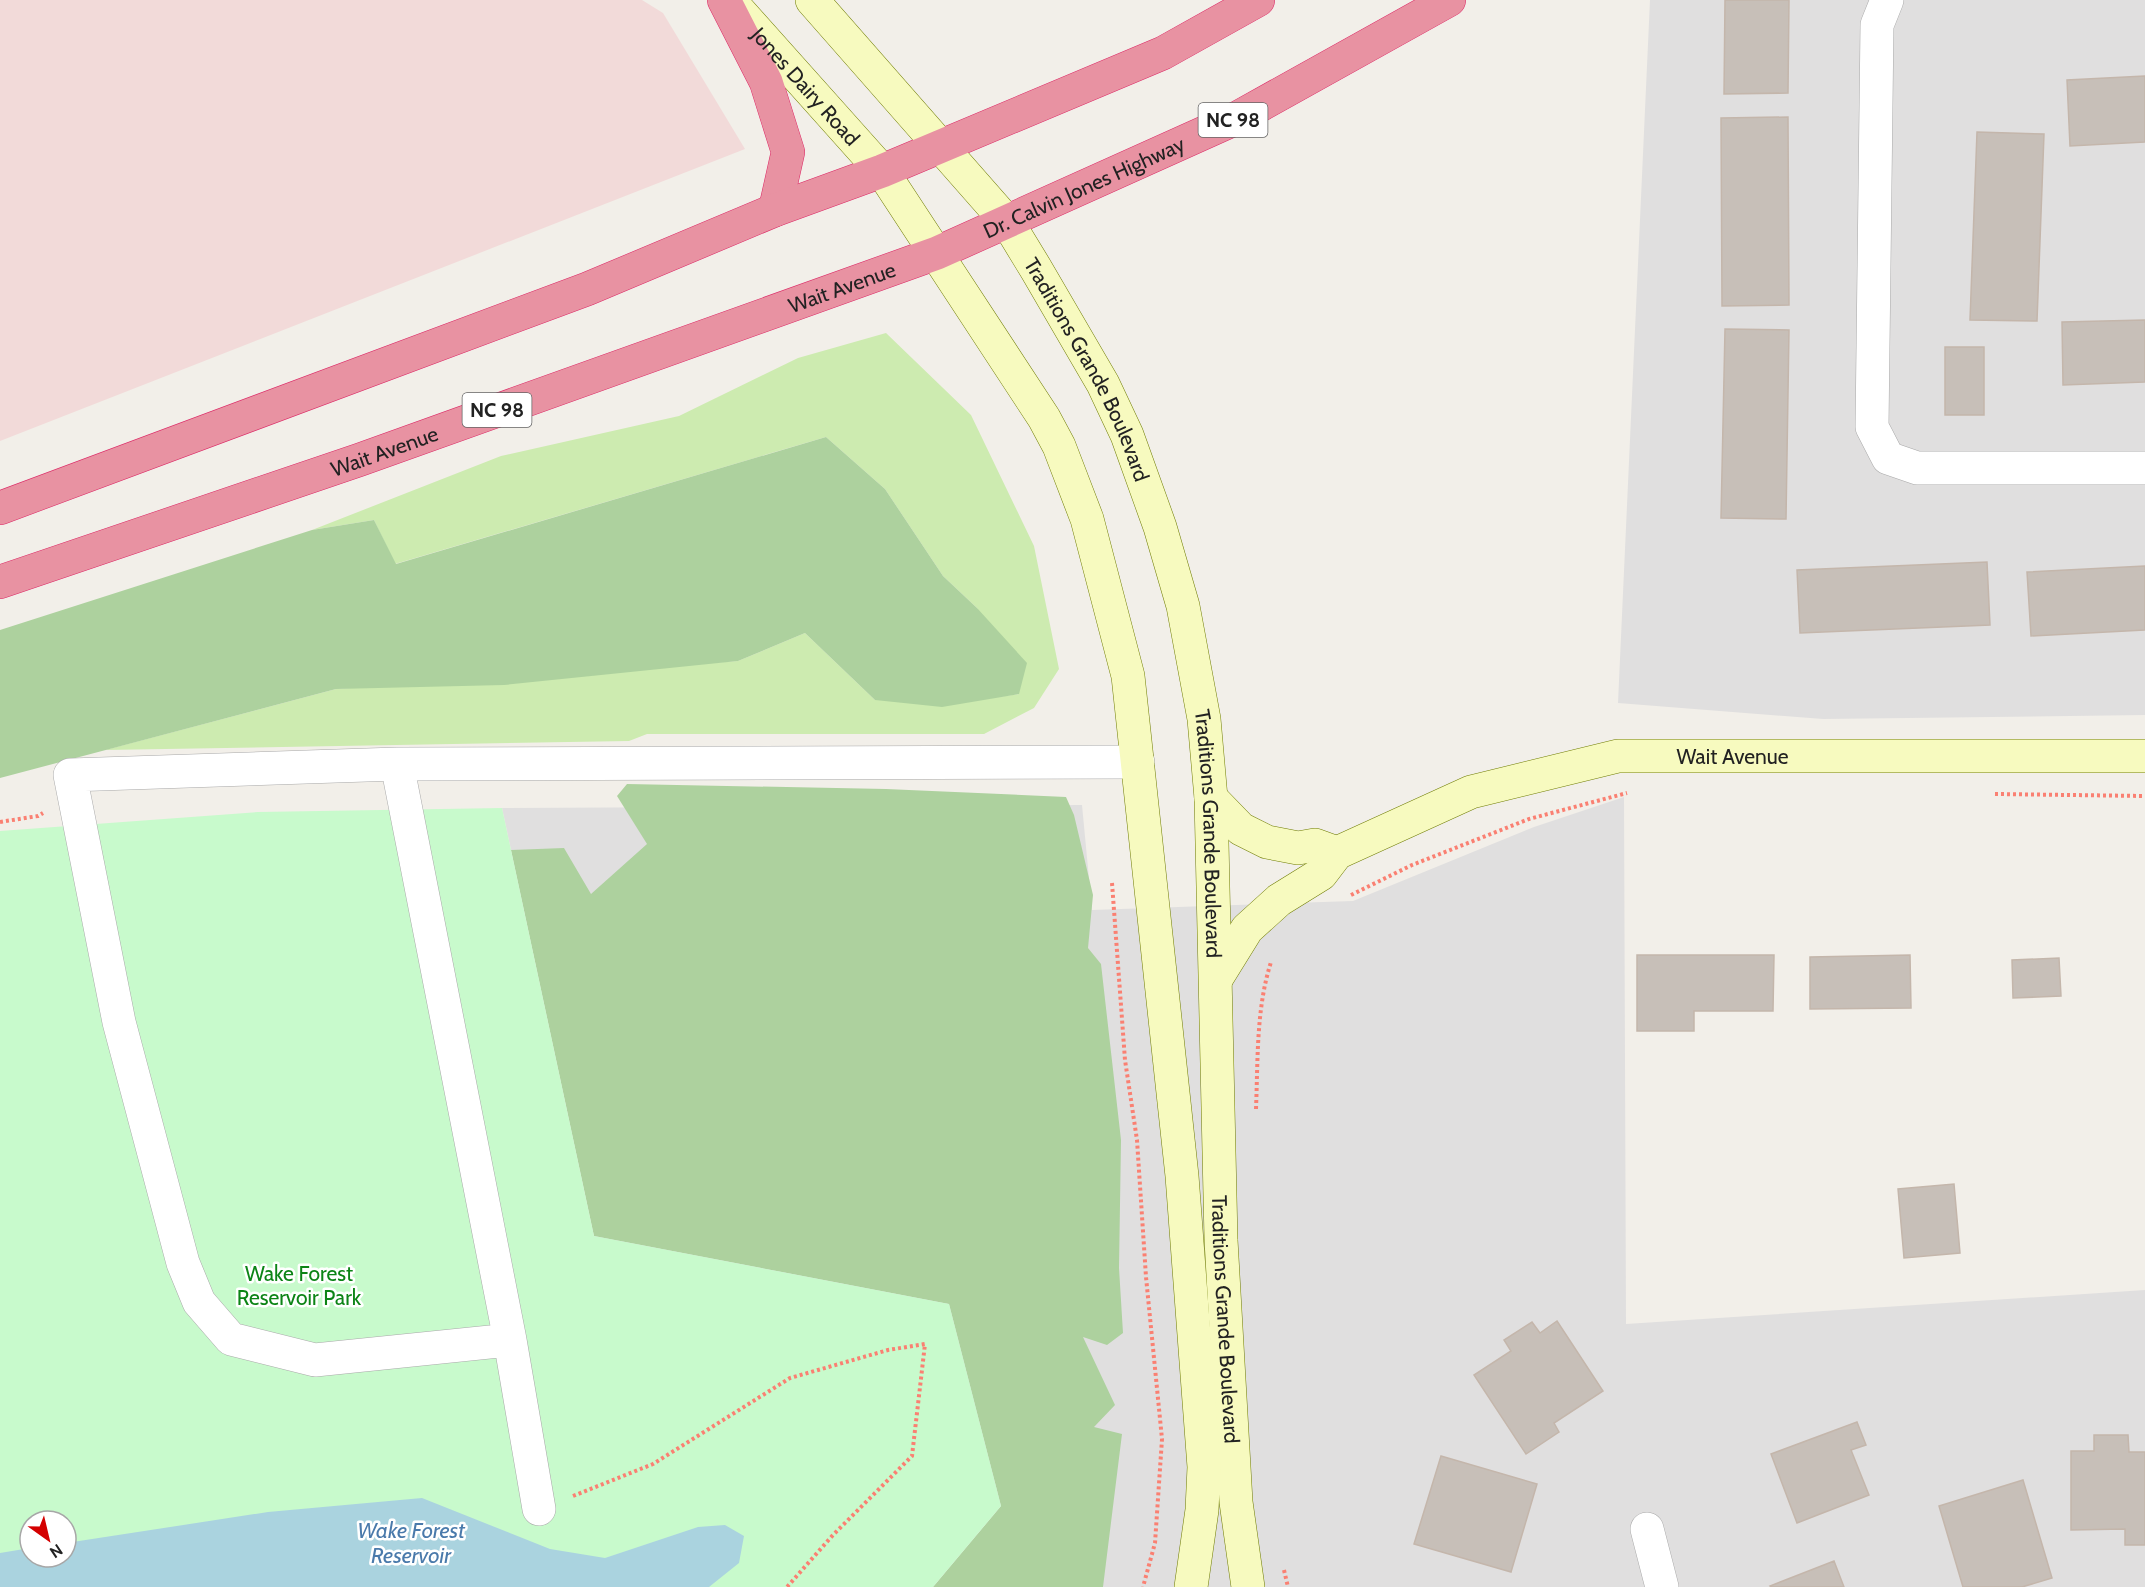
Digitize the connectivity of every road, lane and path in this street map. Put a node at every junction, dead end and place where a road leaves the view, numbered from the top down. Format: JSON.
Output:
{"nodes":[{"id":1,"x":724,"y":0,"type":"edge"},
{"id":2,"x":729,"y":0,"type":"edge"},
{"id":3,"x":812,"y":0,"type":"edge"},
{"id":4,"x":1258,"y":0,"type":"edge"},
{"id":5,"x":1449,"y":0,"type":"edge"},
{"id":6,"x":1887,"y":0,"type":"edge"},
{"id":7,"x":941,"y":146,"type":"junction"},
{"id":8,"x":882,"y":171,"type":"junction"},
{"id":9,"x":775,"y":210,"type":"junction"},
{"id":10,"x":1008,"y":223,"type":"junction"},
{"id":11,"x":938,"y":253,"type":"junction"},
{"id":12,"x":2145,"y":468,"type":"edge"},
{"id":13,"x":0,"y":508,"type":"edge"},
{"id":14,"x":0,"y":582,"type":"edge"},
{"id":15,"x":2145,"y":756,"type":"edge"},
{"id":16,"x":1138,"y":762,"type":"junction"},
{"id":17,"x":397,"y":764,"type":"junction"},
{"id":18,"x":1629,"y":793,"type":"dead end"},
{"id":19,"x":1211,"y":798,"type":"junction"},
{"id":20,"x":1337,"y":853,"type":"junction"},
{"id":21,"x":1112,"y":881,"type":"dead end"},
{"id":22,"x":1349,"y":896,"type":"dead end"},
{"id":23,"x":1277,"y":952,"type":"dead end"},
{"id":24,"x":1216,"y":981,"type":"junction"},
{"id":25,"x":1256,"y":1114,"type":"dead end"},
{"id":26,"x":510,"y":1340,"type":"junction"},
{"id":27,"x":538,"y":1509,"type":"joint"},
{"id":28,"x":1647,"y":1529,"type":"dead end"},
{"id":29,"x":1282,"y":1564,"type":"dead end"},
{"id":30,"x":787,"y":1587,"type":"edge"},
{"id":31,"x":1143,"y":1587,"type":"edge"},
{"id":32,"x":1191,"y":1587,"type":"edge"},
{"id":33,"x":1248,"y":1587,"type":"edge"},
{"id":34,"x":1288,"y":1587,"type":"edge"},
{"id":35,"x":1662,"y":1587,"type":"edge"}],
"edges":[{"from":1,"to":9,"type":"highway"},
{"from":2,"to":8,"type":"main road","name":"Jones Dairy Road"},
{"from":3,"to":7,"type":"main road"},
{"from":4,"to":7,"type":"highway"},
{"from":5,"to":10,"type":"highway","name":"Dr. Calvin Jones Highway","number":"NC 98"},
{"from":6,"to":12,"type":"street"},
{"from":7,"to":8,"type":"highway"},
{"from":7,"to":10,"type":"main road","name":"Traditions Grande Boulevard"},
{"from":8,"to":9,"type":"highway"},
{"from":8,"to":11,"type":"main road","name":"Traditions Grande Boulevard"},
{"from":9,"to":13,"type":"highway"},
{"from":10,"to":11,"type":"highway","name":"Dr. Calvin Jones Highway","number":"NC 98"},
{"from":10,"to":19,"type":"main road","name":"Traditions Grande Boulevard"},
{"from":11,"to":14,"type":"highway","name":"Wait Avenue","number":"NC 98"},
{"from":11,"to":16,"type":"main road","name":"Traditions Grande Boulevard"},
{"from":15,"to":20,"type":"main road","name":"Wait Avenue"},
{"from":16,"to":17,"type":"street"},
{"from":16,"to":32,"type":"main road","name":"Traditions Grande Boulevard"},
{"from":17,"to":26,"type":"street"},
{"from":17,"to":26,"type":"street"},
{"from":18,"to":22,"type":"path"},
{"from":19,"to":20,"type":"main road"},
{"from":19,"to":24,"type":"main road","name":"Traditions Grande Boulevard"},
{"from":20,"to":24,"type":"main road"},
{"from":21,"to":31,"type":"path"},
{"from":23,"to":25,"type":"path"},
{"from":24,"to":33,"type":"main road","name":"Traditions Grande Boulevard"},
{"from":26,"to":27,"type":"street"},
{"from":27,"to":30,"type":"path"},
{"from":28,"to":35,"type":"street"},
{"from":29,"to":34,"type":"path"}]}
